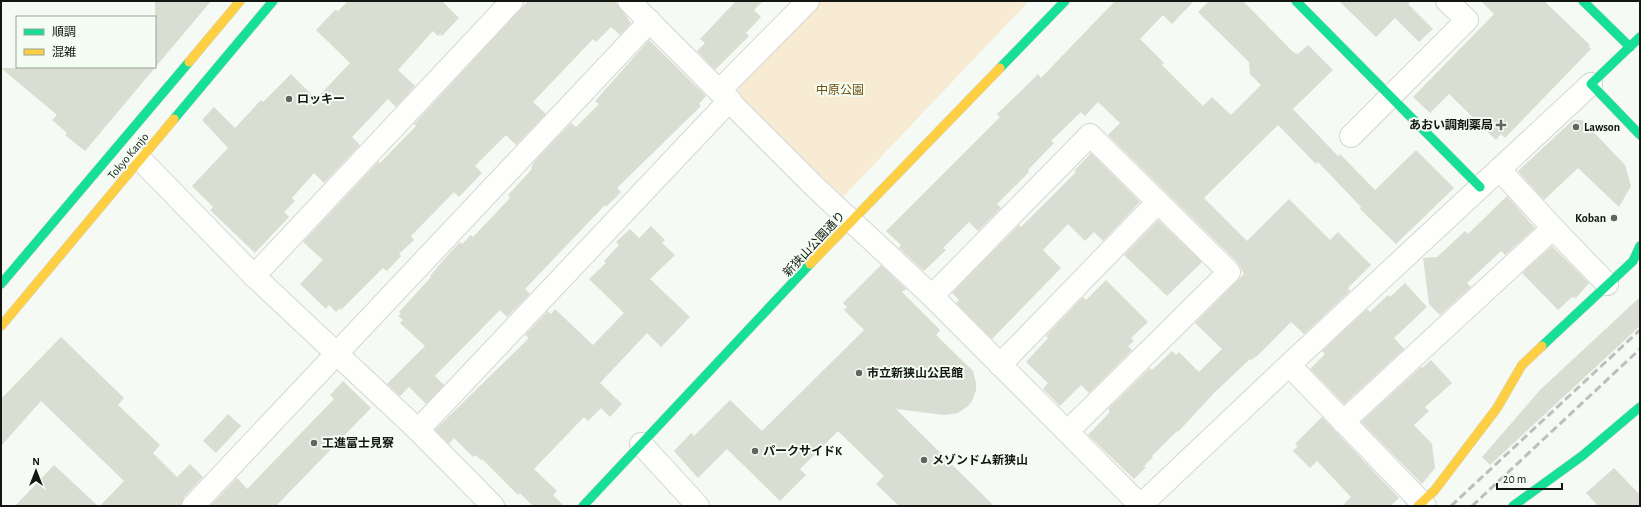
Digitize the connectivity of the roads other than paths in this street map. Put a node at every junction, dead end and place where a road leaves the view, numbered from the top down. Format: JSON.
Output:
{"nodes":[{"id":1,"x":240,"y":1,"type":"edge"},
{"id":2,"x":273,"y":1,"type":"edge"},
{"id":3,"x":512,"y":1,"type":"edge"},
{"id":4,"x":629,"y":1,"type":"edge"},
{"id":5,"x":808,"y":1,"type":"edge"},
{"id":6,"x":1065,"y":1,"type":"edge"},
{"id":7,"x":1296,"y":1,"type":"edge"},
{"id":8,"x":1447,"y":1,"type":"edge"},
{"id":9,"x":1583,"y":1,"type":"edge"},
{"id":10,"x":650,"y":21,"type":"junction"},
{"id":11,"x":1640,"y":37,"type":"edge"},
{"id":12,"x":1630,"y":47,"type":"junction"},
{"id":13,"x":1591,"y":84,"type":"junction"},
{"id":14,"x":724,"y":95,"type":"junction"},
{"id":15,"x":1390,"y":96,"type":"junction"},
{"id":16,"x":1640,"y":135,"type":"edge"},
{"id":17,"x":1352,"y":136,"type":"dead end"},
{"id":18,"x":141,"y":160,"type":"junction"},
{"id":19,"x":1499,"y":169,"type":"junction"},
{"id":20,"x":1480,"y":187,"type":"junction"},
{"id":21,"x":1158,"y":202,"type":"junction"},
{"id":22,"x":851,"y":221,"type":"junction"},
{"id":23,"x":1553,"y":228,"type":"junction"},
{"id":24,"x":1640,"y":246,"type":"edge"},
{"id":25,"x":254,"y":276,"type":"junction"},
{"id":26,"x":1,"y":284,"type":"edge"},
{"id":27,"x":1607,"y":284,"type":"junction"},
{"id":28,"x":932,"y":296,"type":"junction"},
{"id":29,"x":1,"y":326,"type":"edge"},
{"id":30,"x":337,"y":352,"type":"junction"},
{"id":31,"x":1000,"y":365,"type":"junction"},
{"id":32,"x":1288,"y":365,"type":"junction"},
{"id":33,"x":1640,"y":407,"type":"edge"},
{"id":34,"x":1343,"y":422,"type":"junction"},
{"id":35,"x":418,"y":430,"type":"junction"},
{"id":36,"x":1068,"y":431,"type":"junction"},
{"id":37,"x":641,"y":444,"type":"junction"},
{"id":38,"x":1422,"y":505,"type":"edge"},
{"id":39,"x":193,"y":506,"type":"edge"},
{"id":40,"x":493,"y":506,"type":"edge"},
{"id":41,"x":583,"y":506,"type":"edge"},
{"id":42,"x":698,"y":506,"type":"edge"},
{"id":43,"x":1140,"y":506,"type":"edge"},
{"id":44,"x":1513,"y":506,"type":"edge"}],
"edges":[{"from":1,"to":26,"type":"main road","name":"Tokyo Kanjo"},
{"from":2,"to":18,"type":"main road","name":"Tokyo Kanjo"},
{"from":3,"to":25,"type":"street"},
{"from":4,"to":10,"type":"street"},
{"from":5,"to":14,"type":"street"},
{"from":6,"to":22,"type":"main road","name":"新狭山公園通り"},
{"from":7,"to":15,"type":"main road"},
{"from":8,"to":15,"type":"street"},
{"from":9,"to":12,"type":"main road"},
{"from":10,"to":14,"type":"street"},
{"from":10,"to":30,"type":"street"},
{"from":11,"to":12,"type":"main road"},
{"from":12,"to":13,"type":"main road"},
{"from":13,"to":16,"type":"main road"},
{"from":13,"to":19,"type":"street"},
{"from":14,"to":22,"type":"street"},
{"from":14,"to":35,"type":"street"},
{"from":15,"to":17,"type":"street"},
{"from":15,"to":20,"type":"main road"},
{"from":18,"to":25,"type":"street"},
{"from":18,"to":29,"type":"main road","name":"Tokyo Kanjo"},
{"from":19,"to":20,"type":"street"},
{"from":19,"to":23,"type":"street"},
{"from":20,"to":32,"type":"street"},
{"from":21,"to":28,"type":"street"},
{"from":21,"to":31,"type":"street"},
{"from":21,"to":36,"type":"street"},
{"from":22,"to":28,"type":"street"},
{"from":22,"to":37,"type":"main road","name":"新狭山公園通り"},
{"from":23,"to":27,"type":"street"},
{"from":23,"to":34,"type":"street"},
{"from":24,"to":27,"type":"main road"},
{"from":25,"to":30,"type":"street"},
{"from":27,"to":38,"type":"main road"},
{"from":28,"to":31,"type":"street"},
{"from":30,"to":35,"type":"street"},
{"from":30,"to":39,"type":"street"},
{"from":31,"to":36,"type":"street"},
{"from":32,"to":34,"type":"street"},
{"from":32,"to":43,"type":"street"},
{"from":33,"to":44,"type":"main road"},
{"from":34,"to":38,"type":"street"},
{"from":35,"to":40,"type":"street"},
{"from":36,"to":43,"type":"street"},
{"from":37,"to":41,"type":"main road","name":"新狭山公園通り"},
{"from":37,"to":42,"type":"street"}]}
